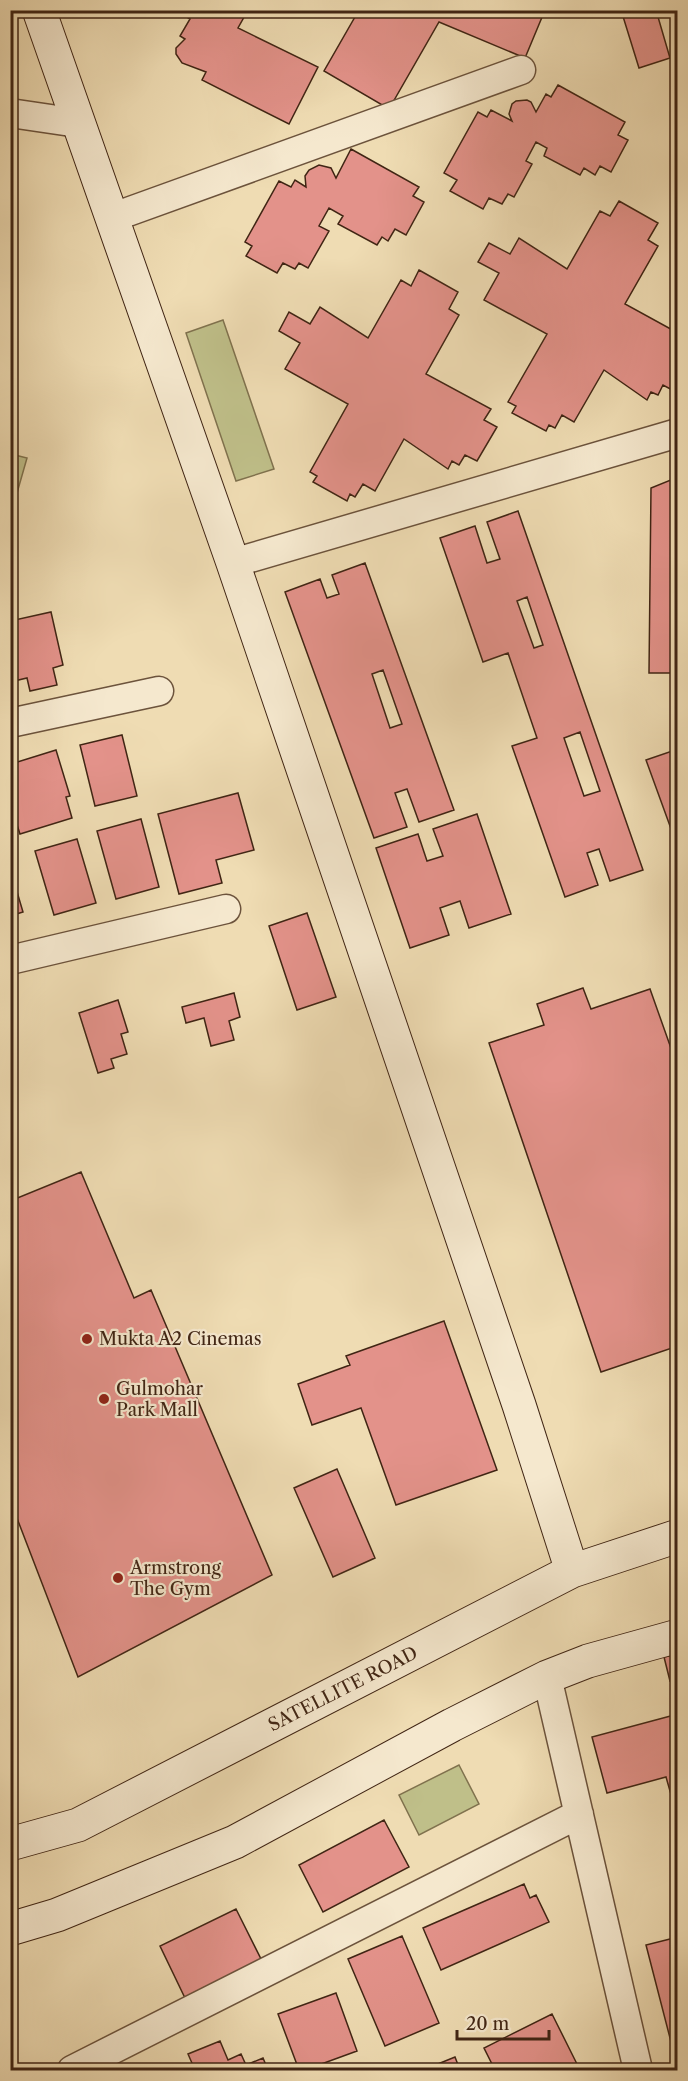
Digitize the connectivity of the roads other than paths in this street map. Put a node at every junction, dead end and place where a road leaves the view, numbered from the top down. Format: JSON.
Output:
{"nodes":[{"id":1,"x":39,"y":10,"type":"edge"},
{"id":2,"x":521,"y":70,"type":"dead end"},
{"id":3,"x":10,"y":113,"type":"edge"},
{"id":4,"x":78,"y":123,"type":"junction"},
{"id":5,"x":111,"y":218,"type":"junction"},
{"id":6,"x":678,"y":433,"type":"edge"},
{"id":7,"x":233,"y":563,"type":"junction"},
{"id":8,"x":159,"y":691,"type":"dead end"},
{"id":9,"x":10,"y":723,"type":"edge"},
{"id":10,"x":225,"y":909,"type":"dead end"},
{"id":11,"x":10,"y":960,"type":"edge"},
{"id":12,"x":678,"y":1536,"type":"edge"},
{"id":13,"x":572,"y":1571,"type":"junction"},
{"id":14,"x":678,"y":1636,"type":"edge"},
{"id":15,"x":547,"y":1677,"type":"junction"},
{"id":16,"x":579,"y":1814,"type":"junction"},
{"id":17,"x":10,"y":1844,"type":"edge"},
{"id":18,"x":10,"y":1929,"type":"edge"},
{"id":19,"x":72,"y":2070,"type":"edge"},
{"id":20,"x":638,"y":2070,"type":"edge"}],
"edges":[{"from":1,"to":4,"type":"street"},
{"from":2,"to":5,"type":"street"},
{"from":3,"to":4,"type":"street"},
{"from":4,"to":5,"type":"street"},
{"from":5,"to":7,"type":"street"},
{"from":6,"to":7,"type":"street"},
{"from":7,"to":13,"type":"street"},
{"from":8,"to":9,"type":"street"},
{"from":10,"to":11,"type":"street"},
{"from":12,"to":13,"type":"street","name":"SATELLITE ROAD"},
{"from":13,"to":17,"type":"street","name":"SATELLITE ROAD"},
{"from":14,"to":15,"type":"street"},
{"from":15,"to":16,"type":"street"},
{"from":15,"to":18,"type":"street"},
{"from":16,"to":19,"type":"street"},
{"from":16,"to":20,"type":"street"}]}
